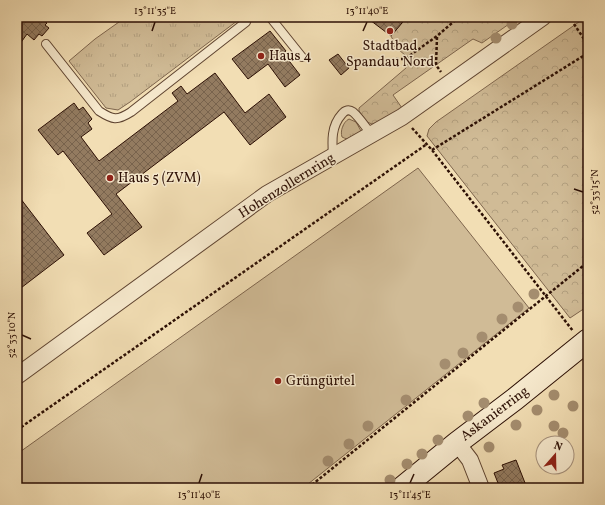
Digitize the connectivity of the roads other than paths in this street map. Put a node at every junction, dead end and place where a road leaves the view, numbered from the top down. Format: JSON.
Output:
{"nodes":[{"id":1,"x":248,"y":17,"type":"edge"},
{"id":2,"x":270,"y":17,"type":"edge"},
{"id":3,"x":543,"y":17,"type":"edge"},
{"id":4,"x":46,"y":44,"type":"dead end"},
{"id":5,"x":302,"y":56,"type":"dead end"},
{"id":6,"x":372,"y":135,"type":"junction"},
{"id":7,"x":333,"y":156,"type":"junction"},
{"id":8,"x":586,"y":342,"type":"edge"},
{"id":9,"x":17,"y":376,"type":"edge"},
{"id":10,"x":457,"y":443,"type":"junction"},
{"id":11,"x":402,"y":488,"type":"edge"},
{"id":12,"x":481,"y":488,"type":"edge"}],
"edges":[{"from":1,"to":4,"type":"lane"},
{"from":2,"to":5,"type":"lane"},
{"from":3,"to":6,"type":"street","name":"Hohenzollernring"},
{"from":6,"to":7,"type":"street","name":"Hohenzollernring"},
{"from":6,"to":7,"type":"lane"},
{"from":7,"to":9,"type":"street","name":"Hohenzollernring"},
{"from":8,"to":10,"type":"main road","name":"Askanierring"},
{"from":10,"to":11,"type":"main road","name":"Askanierring"},
{"from":10,"to":12,"type":"street"}]}
